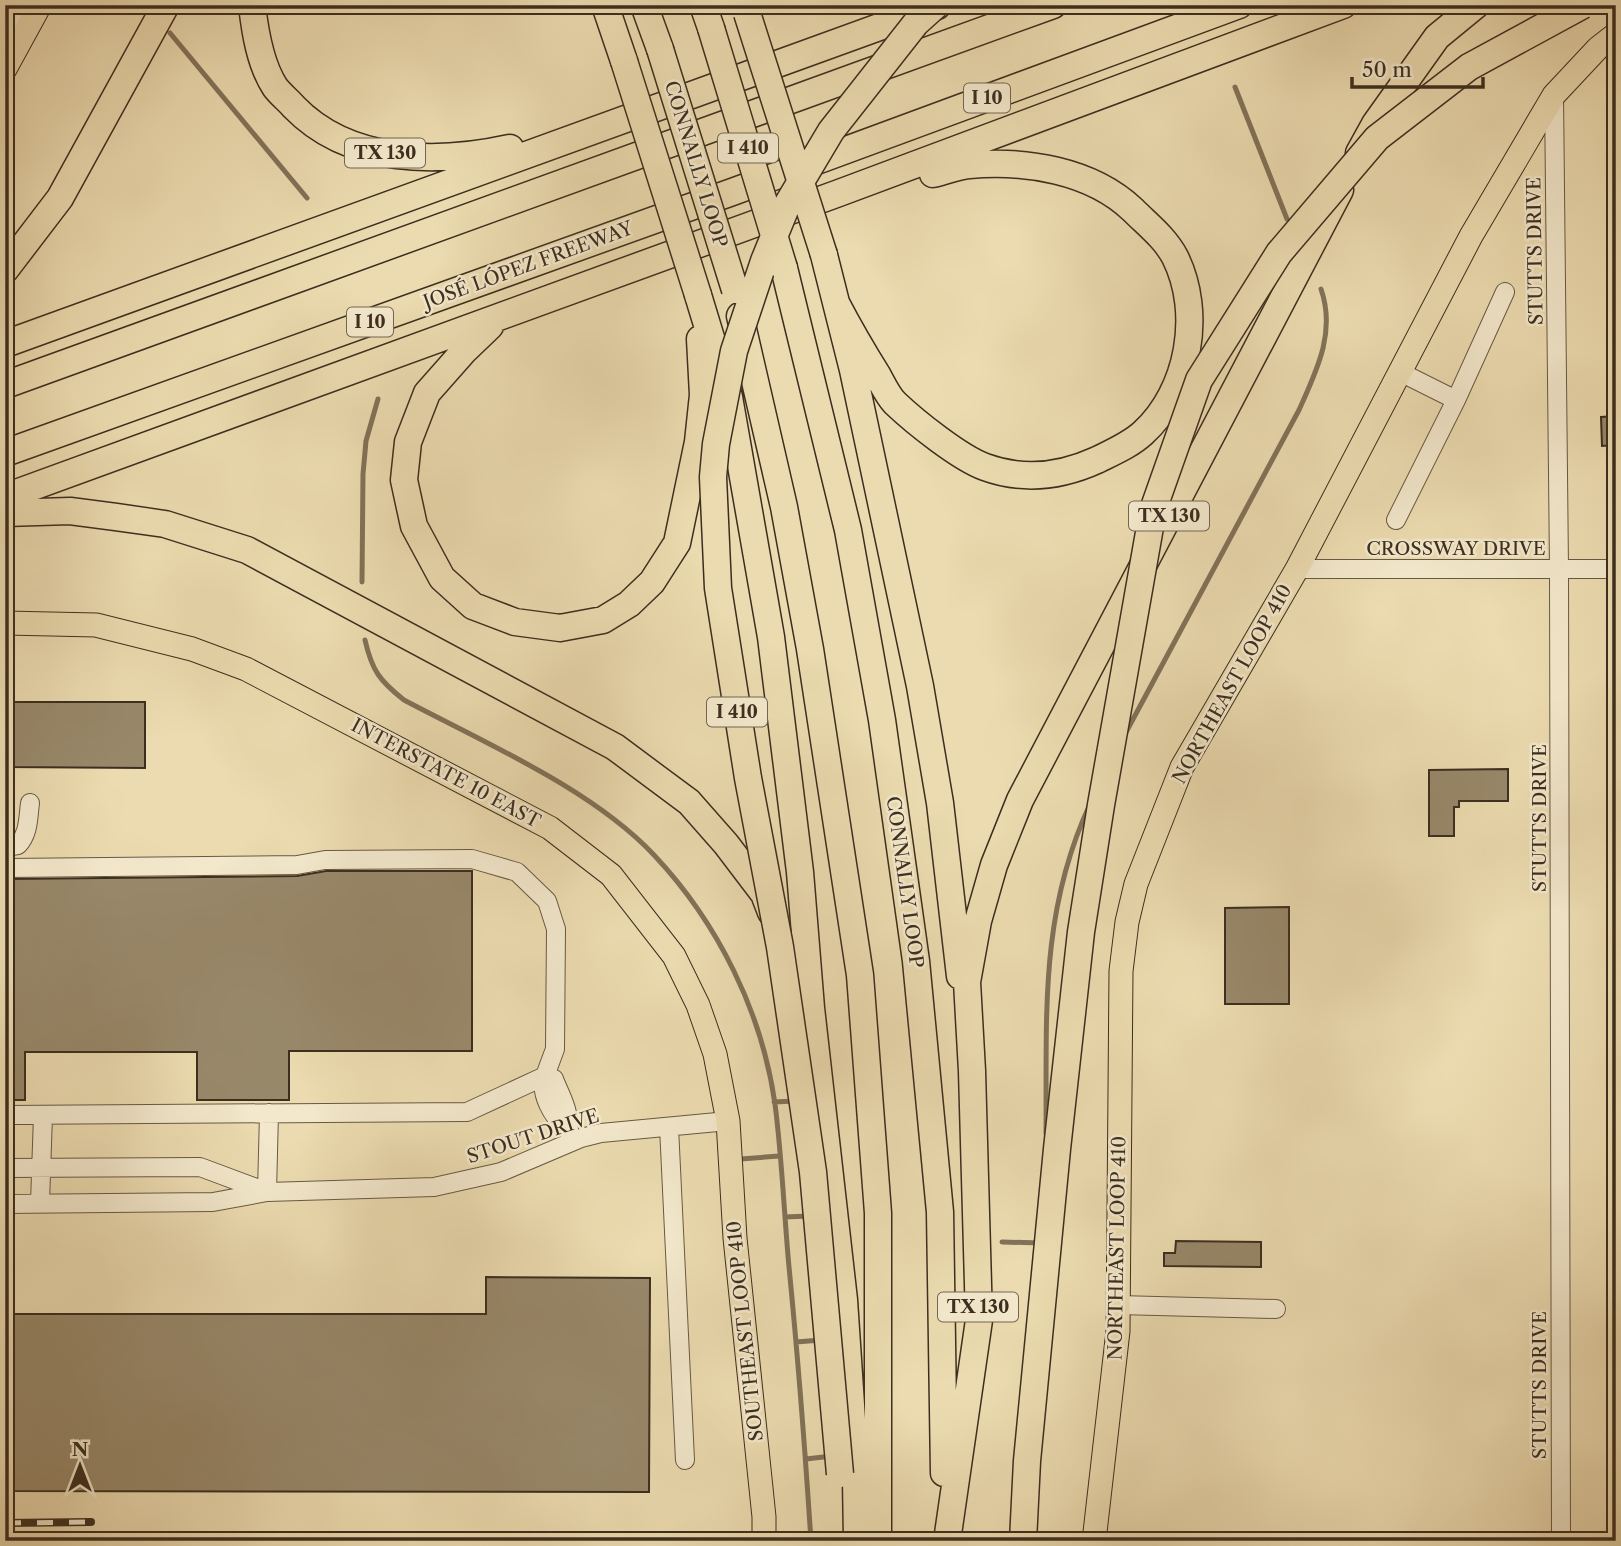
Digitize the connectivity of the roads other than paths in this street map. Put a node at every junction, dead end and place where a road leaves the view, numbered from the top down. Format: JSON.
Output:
{"nodes":[{"id":1,"x":40,"y":5,"type":"edge"},
{"id":2,"x":166,"y":5,"type":"edge"},
{"id":3,"x":252,"y":5,"type":"edge"},
{"id":4,"x":644,"y":5,"type":"edge"},
{"id":5,"x":885,"y":5,"type":"edge"},
{"id":6,"x":937,"y":5,"type":"edge"},
{"id":7,"x":1053,"y":5,"type":"edge"},
{"id":8,"x":1239,"y":5,"type":"edge"},
{"id":9,"x":1343,"y":5,"type":"edge"},
{"id":10,"x":1476,"y":5,"type":"edge"},
{"id":11,"x":1583,"y":5,"type":"edge"},
{"id":12,"x":746,"y":9,"type":"edge"},
{"id":13,"x":606,"y":10,"type":"edge"},
{"id":14,"x":5,"y":16,"type":"edge"},
{"id":15,"x":707,"y":17,"type":"edge"},
{"id":16,"x":27,"y":28,"type":"junction"},
{"id":17,"x":1616,"y":34,"type":"edge"},
{"id":18,"x":813,"y":51,"type":"junction"},
{"id":19,"x":5,"y":69,"type":"edge"},
{"id":20,"x":1554,"y":94,"type":"junction"},
{"id":21,"x":600,"y":128,"type":"junction"},
{"id":22,"x":839,"y":193,"type":"junction"},
{"id":23,"x":5,"y":270,"type":"edge"},
{"id":24,"x":1505,"y":292,"type":"dead end"},
{"id":25,"x":698,"y":295,"type":"junction"},
{"id":26,"x":836,"y":303,"type":"junction"},
{"id":27,"x":500,"y":317,"type":"junction"},
{"id":28,"x":5,"y":344,"type":"edge"},
{"id":29,"x":1400,"y":372,"type":"junction"},
{"id":30,"x":5,"y":386,"type":"edge"},
{"id":31,"x":1456,"y":400,"type":"junction"},
{"id":32,"x":5,"y":453,"type":"edge"},
{"id":33,"x":5,"y":497,"type":"edge"},
{"id":34,"x":5,"y":513,"type":"edge"},
{"id":35,"x":1396,"y":520,"type":"dead end"},
{"id":36,"x":1559,"y":568,"type":"junction"},
{"id":37,"x":1297,"y":569,"type":"junction"},
{"id":38,"x":1616,"y":569,"type":"edge"},
{"id":39,"x":5,"y":623,"type":"edge"},
{"id":40,"x":30,"y":803,"type":"dead end"},
{"id":41,"x":5,"y":848,"type":"edge"},
{"id":42,"x":5,"y":868,"type":"edge"},
{"id":43,"x":811,"y":1009,"type":"junction"},
{"id":44,"x":972,"y":1071,"type":"junction"},
{"id":45,"x":547,"y":1080,"type":"junction"},
{"id":46,"x":269,"y":1113,"type":"junction"},
{"id":47,"x":5,"y":1115,"type":"edge"},
{"id":48,"x":43,"y":1115,"type":"junction"},
{"id":49,"x":727,"y":1121,"type":"junction"},
{"id":50,"x":669,"y":1127,"type":"junction"},
{"id":51,"x":569,"y":1135,"type":"junction"},
{"id":52,"x":42,"y":1167,"type":"junction"},
{"id":53,"x":5,"y":1168,"type":"edge"},
{"id":54,"x":267,"y":1192,"type":"junction"},
{"id":55,"x":40,"y":1203,"type":"junction"},
{"id":56,"x":5,"y":1204,"type":"edge"},
{"id":57,"x":1118,"y":1305,"type":"junction"},
{"id":58,"x":1276,"y":1309,"type":"dead end"},
{"id":59,"x":685,"y":1460,"type":"dead end"},
{"id":60,"x":764,"y":1541,"type":"edge"},
{"id":61,"x":842,"y":1541,"type":"edge"},
{"id":62,"x":858,"y":1541,"type":"edge"},
{"id":63,"x":878,"y":1541,"type":"edge"},
{"id":64,"x":946,"y":1541,"type":"edge"},
{"id":65,"x":1023,"y":1541,"type":"edge"},
{"id":66,"x":1094,"y":1541,"type":"edge"},
{"id":67,"x":1561,"y":1541,"type":"edge"}],
"edges":[{"from":1,"to":16,"type":"main road"},
{"from":2,"to":23,"type":"highway"},
{"from":3,"to":21,"type":"highway","number":"TX 130"},
{"from":4,"to":63,"type":"highway","name":"CONNALLY LOOP","number":"I 410","bridge":true},
{"from":5,"to":18,"type":"highway"},
{"from":6,"to":18,"type":"highway","number":"TX 130"},
{"from":6,"to":61,"type":"highway","number":"I 410","bridge":true},
{"from":7,"to":30,"type":"highway"},
{"from":8,"to":32,"type":"highway","name":"JOSÉ LÓPEZ FREEWAY","number":"I 10"},
{"from":9,"to":22,"type":"highway"},
{"from":10,"to":44,"type":"highway","number":"TX 130"},
{"from":11,"to":65,"type":"highway","bridge":true},
{"from":12,"to":26,"type":"highway","bridge":true},
{"from":13,"to":25,"type":"highway","bridge":true},
{"from":14,"to":16,"type":"street"},
{"from":15,"to":64,"type":"highway","name":"CONNALLY LOOP","number":"I 410","bridge":true},
{"from":16,"to":19,"type":"main road"},
{"from":17,"to":20,"type":"main road"},
{"from":18,"to":21,"type":"highway","number":"TX 130"},
{"from":20,"to":29,"type":"main road","name":"NORTHEAST LOOP 410"},
{"from":20,"to":36,"type":"street","name":"STUTTS DRIVE"},
{"from":21,"to":28,"type":"highway"},
{"from":22,"to":26,"type":"highway"},
{"from":22,"to":27,"type":"highway"},
{"from":24,"to":31,"type":"street"},
{"from":25,"to":27,"type":"highway"},
{"from":25,"to":43,"type":"highway"},
{"from":26,"to":44,"type":"highway"},
{"from":27,"to":33,"type":"highway"},
{"from":29,"to":31,"type":"street"},
{"from":29,"to":37,"type":"main road","name":"NORTHEAST LOOP 410"},
{"from":31,"to":35,"type":"street"},
{"from":34,"to":43,"type":"highway"},
{"from":36,"to":37,"type":"street","name":"CROSSWAY DRIVE"},
{"from":36,"to":38,"type":"street","name":"CROSSWAY DRIVE"},
{"from":36,"to":67,"type":"street","name":"STUTTS DRIVE"},
{"from":37,"to":57,"type":"main road","name":"NORTHEAST LOOP 410"},
{"from":39,"to":49,"type":"main road","name":"INTERSTATE 10 EAST"},
{"from":40,"to":41,"type":"street"},
{"from":42,"to":45,"type":"street"},
{"from":43,"to":62,"type":"highway"},
{"from":44,"to":64,"type":"highway","number":"TX 130"},
{"from":45,"to":46,"type":"street"},
{"from":45,"to":51,"type":"street"},
{"from":46,"to":48,"type":"street"},
{"from":46,"to":54,"type":"street"},
{"from":47,"to":48,"type":"street"},
{"from":48,"to":52,"type":"street"},
{"from":49,"to":50,"type":"street","name":"STOUT DRIVE"},
{"from":49,"to":60,"type":"main road","name":"SOUTHEAST LOOP 410"},
{"from":50,"to":51,"type":"street","name":"STOUT DRIVE"},
{"from":50,"to":59,"type":"street"},
{"from":51,"to":54,"type":"street","name":"STOUT DRIVE"},
{"from":52,"to":53,"type":"street","name":"STOUT DRIVE"},
{"from":52,"to":54,"type":"street","name":"STOUT DRIVE"},
{"from":52,"to":55,"type":"street"},
{"from":54,"to":55,"type":"street","name":"STOUT DRIVE"},
{"from":55,"to":56,"type":"street","name":"STOUT DRIVE"},
{"from":57,"to":58,"type":"street"},
{"from":57,"to":66,"type":"main road","name":"NORTHEAST LOOP 410"}]}
